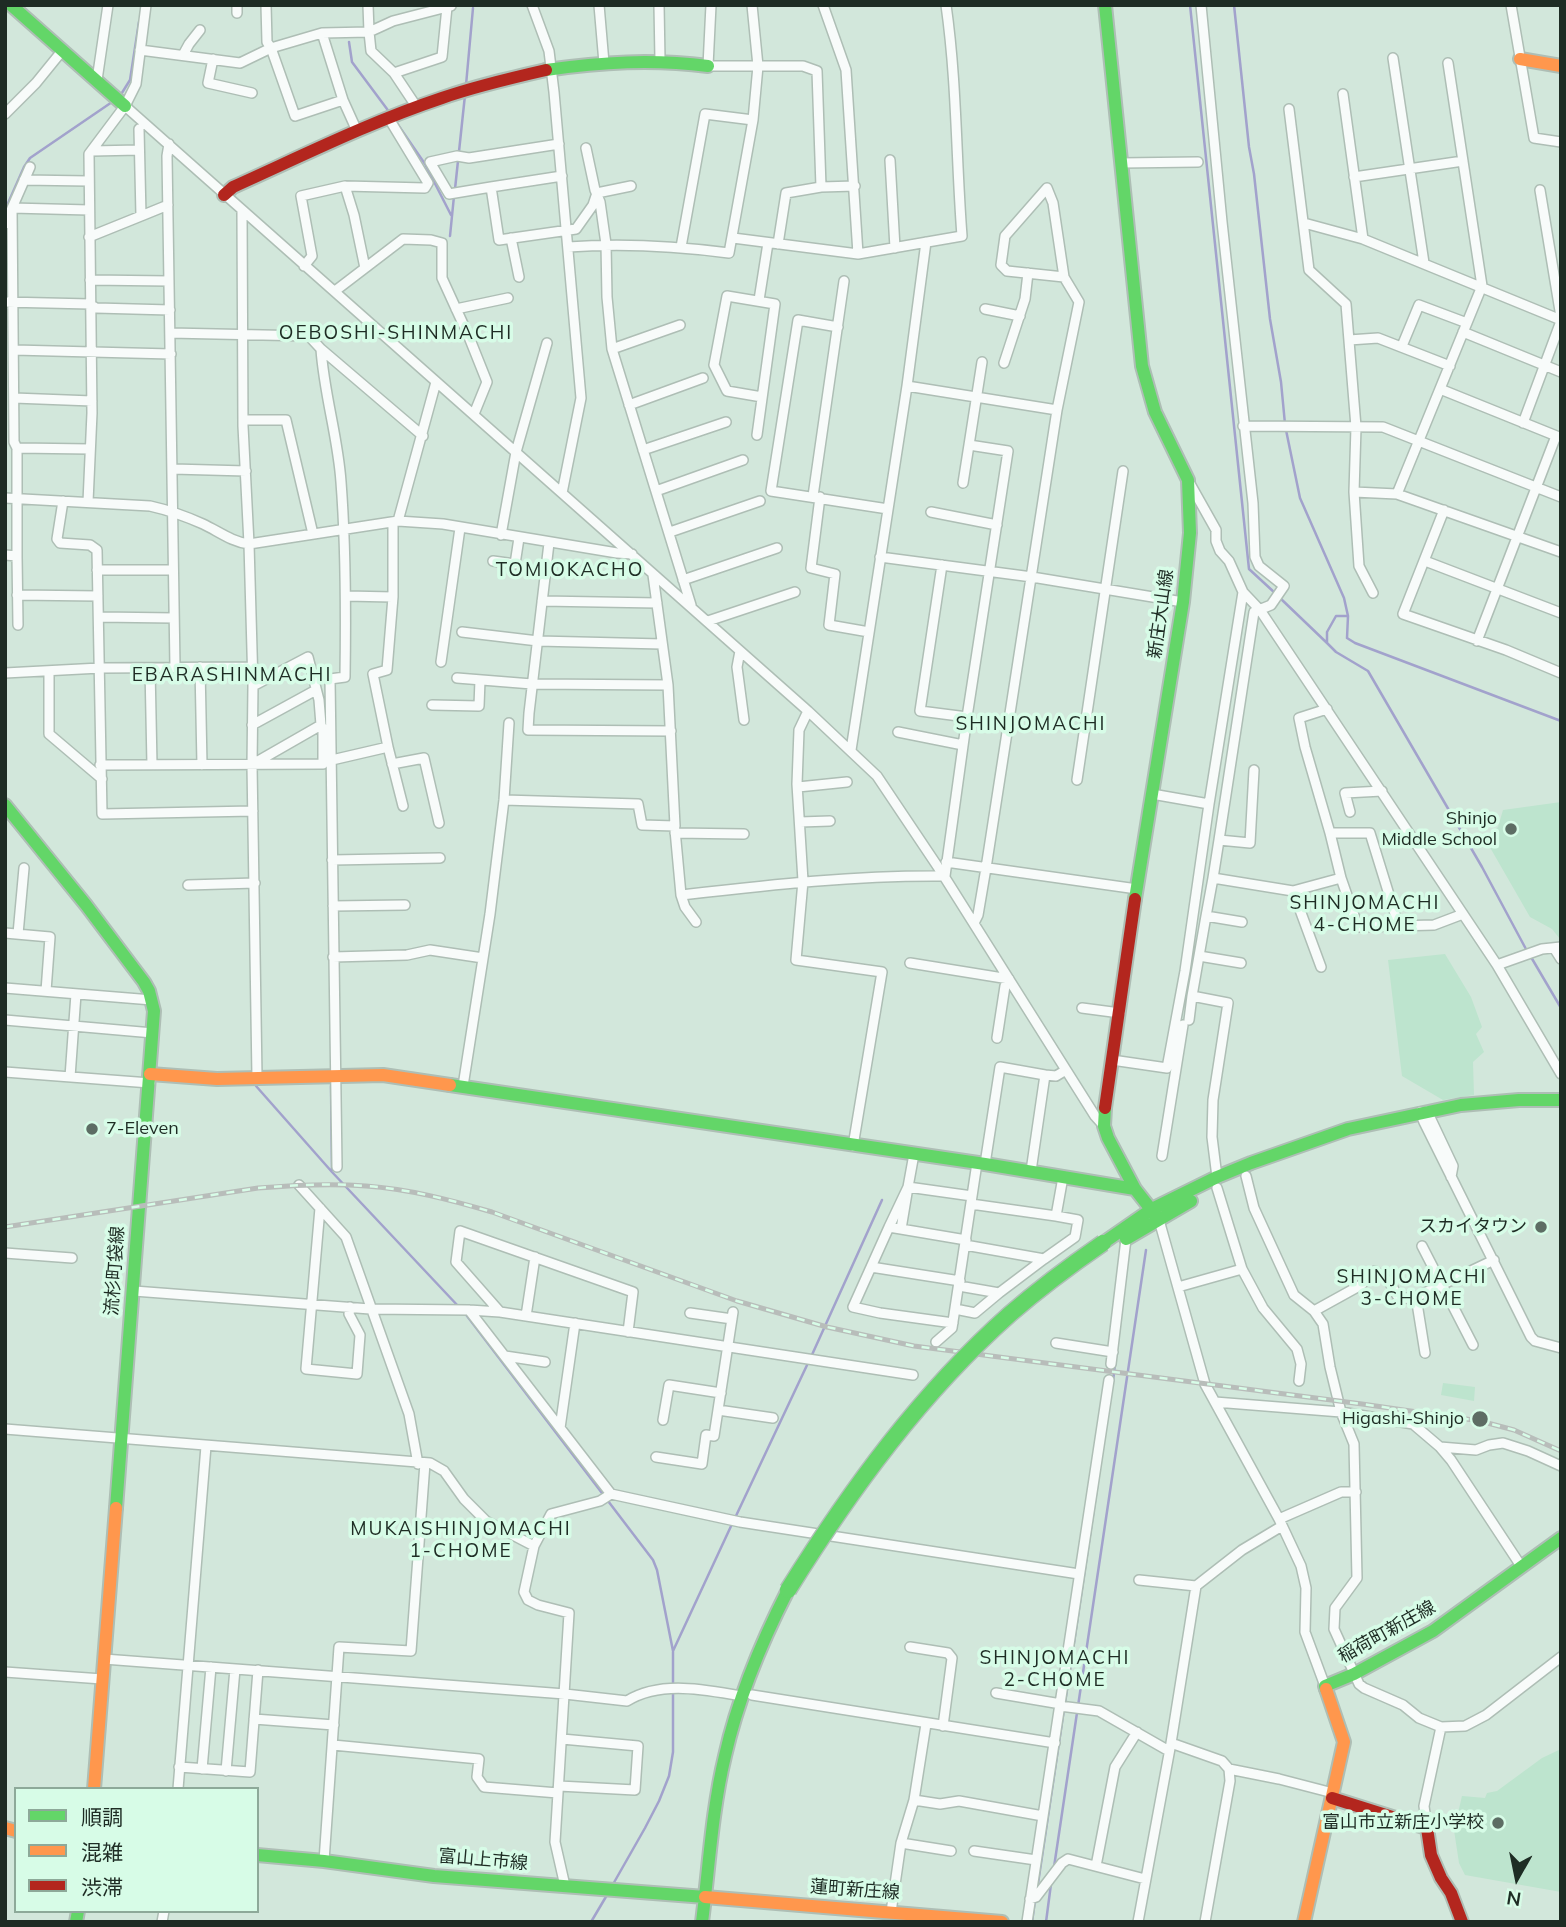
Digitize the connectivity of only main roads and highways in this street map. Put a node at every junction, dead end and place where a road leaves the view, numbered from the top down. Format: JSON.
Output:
{"nodes":[{"id":1,"x":11,"y":5,"type":"edge"},
{"id":2,"x":1105,"y":5,"type":"edge"},
{"id":3,"x":1520,"y":59,"type":"road end"},
{"id":4,"x":708,"y":66,"type":"road end"},
{"id":5,"x":1561,"y":66,"type":"edge"},
{"id":6,"x":125,"y":106,"type":"road end"},
{"id":7,"x":224,"y":195,"type":"road end"},
{"id":8,"x":5,"y":805,"type":"edge"},
{"id":9,"x":150,"y":1079,"type":"junction"},
{"id":10,"x":1561,"y":1100,"type":"edge"},
{"id":11,"x":1561,"y":1110,"type":"edge"},
{"id":12,"x":1426,"y":1117,"type":"junction"},
{"id":13,"x":1217,"y":1182,"type":"junction"},
{"id":14,"x":1135,"y":1189,"type":"junction"},
{"id":15,"x":1156,"y":1215,"type":"junction"},
{"id":16,"x":1105,"y":1247,"type":"junction"},
{"id":17,"x":1561,"y":1538,"type":"edge"},
{"id":18,"x":93,"y":1787,"type":"edge"},
{"id":19,"x":1333,"y":1796,"type":"junction"},
{"id":20,"x":259,"y":1855,"type":"edge"},
{"id":21,"x":705,"y":1897,"type":"junction"},
{"id":22,"x":866,"y":1916,"type":"edge"},
{"id":23,"x":991,"y":1921,"type":"edge"},
{"id":24,"x":702,"y":1922,"type":"edge"},
{"id":25,"x":1304,"y":1922,"type":"edge"},
{"id":26,"x":1462,"y":1922,"type":"edge"}],
"edges":[{"from":1,"to":6,"type":"main road"},
{"from":2,"to":14,"type":"main road","name":"新庄大山線"},
{"from":3,"to":5,"type":"main road"},
{"from":4,"to":7,"type":"main road"},
{"from":8,"to":9,"type":"main road","name":"流杉町袋線"},
{"from":9,"to":14,"type":"main road"},
{"from":9,"to":18,"type":"main road","name":"流杉町袋線"},
{"from":10,"to":12,"type":"main road"},
{"from":11,"to":12,"type":"main road"},
{"from":12,"to":13,"type":"main road"},
{"from":12,"to":13,"type":"main road"},
{"from":13,"to":15,"type":"main road"},
{"from":14,"to":15,"type":"main road","name":"新庄大山線"},
{"from":15,"to":16,"type":"main road"},
{"from":15,"to":16,"type":"main road"},
{"from":16,"to":21,"type":"main road","bridge":true},
{"from":17,"to":19,"type":"main road","name":"稲荷町新庄線"},
{"from":19,"to":25,"type":"main road"},
{"from":19,"to":26,"type":"main road"},
{"from":20,"to":21,"type":"main road","name":"富山上市線"},
{"from":21,"to":22,"type":"main road","name":"蓮町新庄線"},
{"from":21,"to":24,"type":"main road"},
{"from":22,"to":23,"type":"main road","name":"蓮町新庄線"}]}
